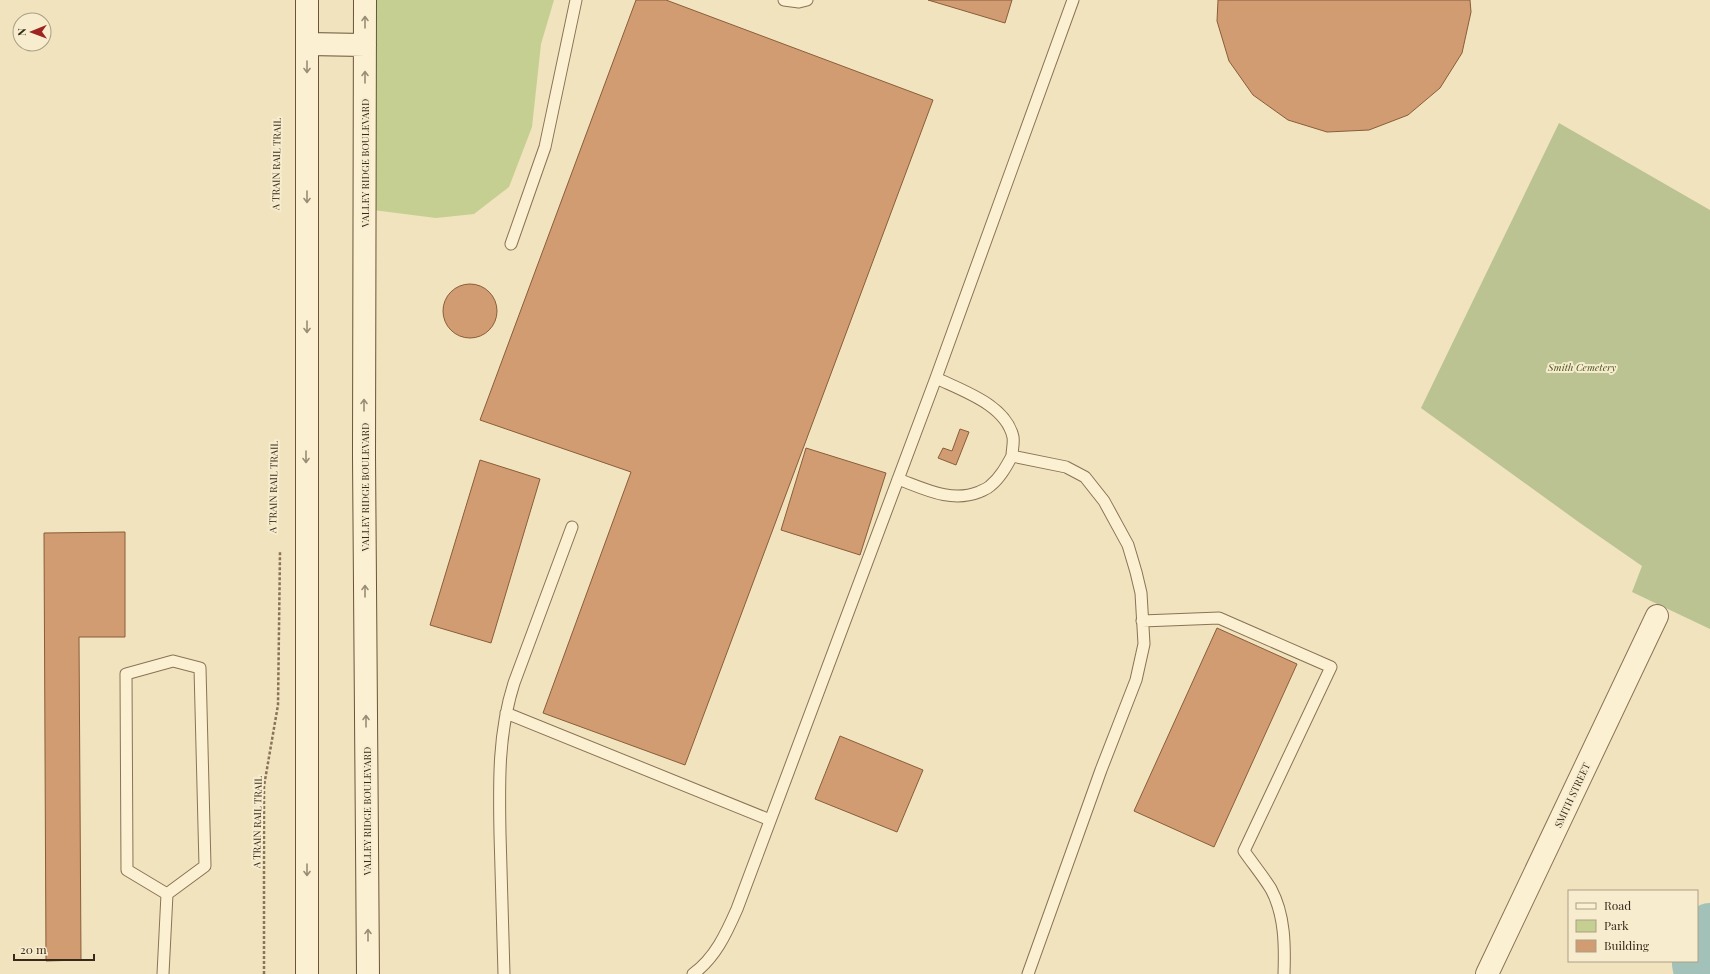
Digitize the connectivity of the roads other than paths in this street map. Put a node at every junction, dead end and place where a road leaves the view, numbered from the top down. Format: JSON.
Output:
{"nodes":[{"id":1,"x":307,"y":0,"type":"edge"},
{"id":2,"x":365,"y":0,"type":"edge"},
{"id":3,"x":576,"y":0,"type":"edge"},
{"id":4,"x":784,"y":0,"type":"edge"},
{"id":5,"x":807,"y":0,"type":"edge"},
{"id":6,"x":1073,"y":0,"type":"edge"},
{"id":7,"x":307,"y":44,"type":"junction"},
{"id":8,"x":365,"y":45,"type":"junction"},
{"id":9,"x":511,"y":244,"type":"dead end"},
{"id":10,"x":936,"y":378,"type":"junction"},
{"id":11,"x":1012,"y":456,"type":"junction"},
{"id":12,"x":898,"y":479,"type":"junction"},
{"id":13,"x":572,"y":527,"type":"dead end"},
{"id":14,"x":1657,"y":616,"type":"dead end"},
{"id":15,"x":1142,"y":621,"type":"junction"},
{"id":16,"x":506,"y":713,"type":"junction"},
{"id":17,"x":770,"y":820,"type":"junction"},
{"id":18,"x":167,"y":894,"type":"junction"},
{"id":19,"x":163,"y":974,"type":"edge"},
{"id":20,"x":307,"y":974,"type":"edge"},
{"id":21,"x":368,"y":974,"type":"edge"},
{"id":22,"x":504,"y":974,"type":"edge"},
{"id":23,"x":693,"y":974,"type":"edge"},
{"id":24,"x":1028,"y":974,"type":"edge"},
{"id":25,"x":1284,"y":974,"type":"edge"},
{"id":26,"x":1487,"y":974,"type":"edge"}],
"edges":[{"from":1,"to":7,"type":"main road"},
{"from":8,"to":2,"type":"main road","name":"VALLEY RIDGE BOULEVARD","one_way":true},
{"from":3,"to":9,"type":"lane"},
{"from":4,"to":5,"type":"lane"},
{"from":6,"to":10,"type":"lane"},
{"from":7,"to":8,"type":"main road"},
{"from":7,"to":20,"type":"main road","one_way":true},
{"from":21,"to":8,"type":"main road","name":"VALLEY RIDGE BOULEVARD","one_way":true},
{"from":10,"to":11,"type":"lane"},
{"from":10,"to":12,"type":"lane"},
{"from":11,"to":12,"type":"lane"},
{"from":11,"to":15,"type":"lane"},
{"from":12,"to":17,"type":"lane"},
{"from":13,"to":16,"type":"lane"},
{"from":14,"to":26,"type":"main road","name":"SMITH STREET"},
{"from":15,"to":24,"type":"lane"},
{"from":15,"to":25,"type":"lane"},
{"from":16,"to":17,"type":"lane"},
{"from":16,"to":22,"type":"lane"},
{"from":17,"to":23,"type":"lane"},
{"from":18,"to":18,"type":"lane"},
{"from":18,"to":19,"type":"lane"}]}
